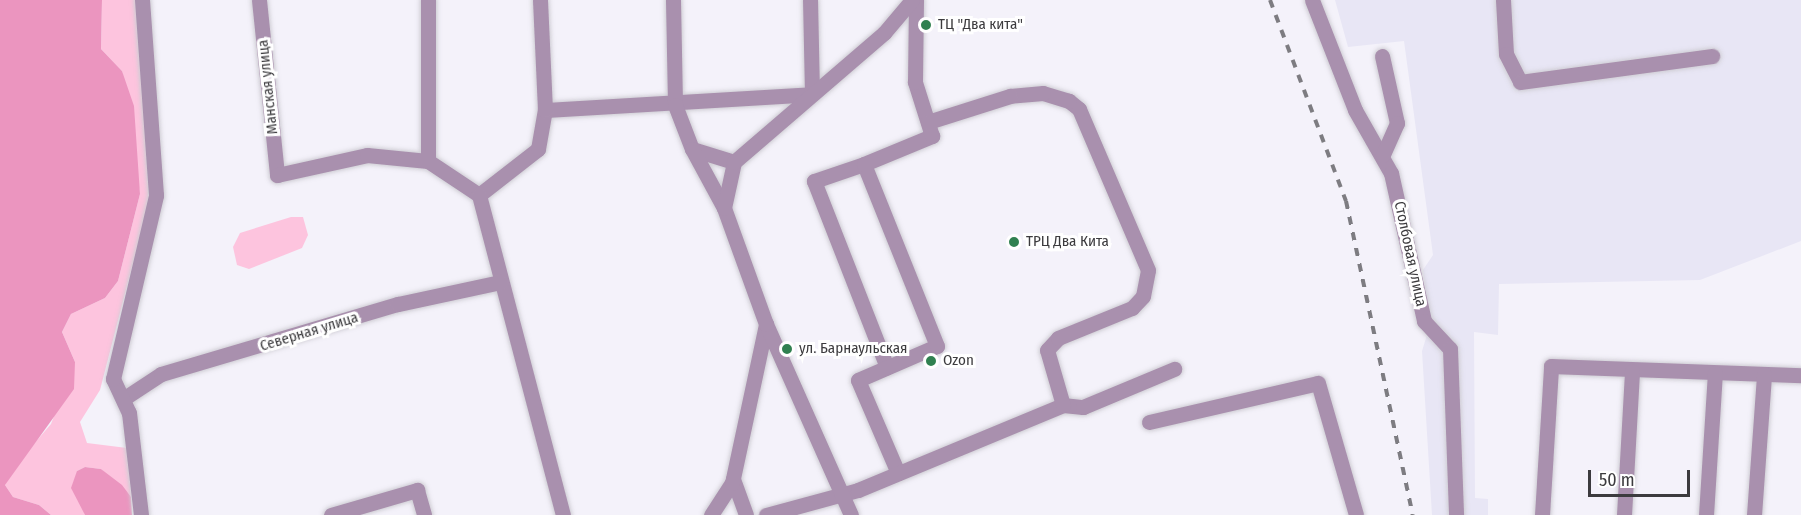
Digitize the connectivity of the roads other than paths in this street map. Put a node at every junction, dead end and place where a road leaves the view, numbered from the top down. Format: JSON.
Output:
{"nodes":[{"id":1,"x":142,"y":0,"type":"edge"},
{"id":2,"x":259,"y":0,"type":"edge"},
{"id":3,"x":428,"y":0,"type":"edge"},
{"id":4,"x":540,"y":0,"type":"edge"},
{"id":5,"x":673,"y":0,"type":"edge"},
{"id":6,"x":810,"y":0,"type":"edge"},
{"id":7,"x":912,"y":0,"type":"edge"},
{"id":8,"x":916,"y":0,"type":"edge"},
{"id":9,"x":1312,"y":0,"type":"edge"},
{"id":10,"x":1503,"y":0,"type":"edge"},
{"id":11,"x":1382,"y":56,"type":"dead end"},
{"id":12,"x":1712,"y":56,"type":"dead end"},
{"id":13,"x":812,"y":94,"type":"junction"},
{"id":14,"x":675,"y":105,"type":"junction"},
{"id":15,"x":546,"y":110,"type":"junction"},
{"id":16,"x":928,"y":122,"type":"junction"},
{"id":17,"x":692,"y":149,"type":"junction"},
{"id":18,"x":1383,"y":155,"type":"junction"},
{"id":19,"x":428,"y":161,"type":"junction"},
{"id":20,"x":734,"y":162,"type":"junction"},
{"id":21,"x":864,"y":164,"type":"junction"},
{"id":22,"x":479,"y":195,"type":"junction"},
{"id":23,"x":724,"y":208,"type":"junction"},
{"id":24,"x":501,"y":282,"type":"junction"},
{"id":25,"x":766,"y":324,"type":"junction"},
{"id":26,"x":887,"y":368,"type":"junction"},
{"id":27,"x":1174,"y":369,"type":"dead end"},
{"id":28,"x":1632,"y":371,"type":"junction"},
{"id":29,"x":1715,"y":373,"type":"junction"},
{"id":30,"x":1764,"y":374,"type":"junction"},
{"id":31,"x":1801,"y":375,"type":"edge"},
{"id":32,"x":123,"y":399,"type":"junction"},
{"id":33,"x":1063,"y":405,"type":"junction"},
{"id":34,"x":1149,"y":422,"type":"dead end"},
{"id":35,"x":898,"y":473,"type":"junction"},
{"id":36,"x":733,"y":479,"type":"junction"},
{"id":37,"x":842,"y":495,"type":"junction"},
{"id":38,"x":141,"y":515,"type":"edge"},
{"id":39,"x":331,"y":515,"type":"edge"},
{"id":40,"x":424,"y":515,"type":"edge"},
{"id":41,"x":563,"y":515,"type":"edge"},
{"id":42,"x":711,"y":515,"type":"edge"},
{"id":43,"x":746,"y":515,"type":"edge"},
{"id":44,"x":766,"y":515,"type":"edge"},
{"id":45,"x":851,"y":515,"type":"edge"},
{"id":46,"x":1356,"y":515,"type":"edge"},
{"id":47,"x":1456,"y":515,"type":"edge"},
{"id":48,"x":1542,"y":515,"type":"edge"},
{"id":49,"x":1624,"y":515,"type":"edge"},
{"id":50,"x":1706,"y":515,"type":"edge"},
{"id":51,"x":1754,"y":515,"type":"edge"}],
"edges":[{"from":1,"to":32,"type":"street"},
{"from":2,"to":19,"type":"street","name":"Манская улица"},
{"from":3,"to":19,"type":"street"},
{"from":4,"to":15,"type":"street"},
{"from":5,"to":14,"type":"street"},
{"from":6,"to":13,"type":"street"},
{"from":7,"to":13,"type":"street"},
{"from":8,"to":16,"type":"street"},
{"from":9,"to":18,"type":"street","name":"Столбовая улица"},
{"from":10,"to":12,"type":"street"},
{"from":11,"to":18,"type":"street"},
{"from":13,"to":14,"type":"street"},
{"from":13,"to":20,"type":"street"},
{"from":14,"to":15,"type":"street"},
{"from":14,"to":17,"type":"street"},
{"from":15,"to":22,"type":"street"},
{"from":16,"to":21,"type":"street"},
{"from":16,"to":33,"type":"street"},
{"from":17,"to":20,"type":"street"},
{"from":17,"to":23,"type":"street"},
{"from":18,"to":47,"type":"street","name":"Столбовая улица"},
{"from":19,"to":22,"type":"street"},
{"from":20,"to":23,"type":"street"},
{"from":21,"to":26,"type":"street"},
{"from":21,"to":26,"type":"street"},
{"from":22,"to":24,"type":"street"},
{"from":23,"to":25,"type":"street"},
{"from":24,"to":32,"type":"street","name":"Северная улица"},
{"from":24,"to":41,"type":"street"},
{"from":25,"to":36,"type":"street"},
{"from":25,"to":37,"type":"street"},
{"from":26,"to":35,"type":"street"},
{"from":27,"to":33,"type":"street"},
{"from":28,"to":29,"type":"street"},
{"from":28,"to":48,"type":"street"},
{"from":28,"to":49,"type":"street"},
{"from":29,"to":30,"type":"street"},
{"from":29,"to":50,"type":"street"},
{"from":30,"to":31,"type":"street"},
{"from":30,"to":51,"type":"street"},
{"from":32,"to":38,"type":"street"},
{"from":33,"to":35,"type":"street"},
{"from":34,"to":46,"type":"street"},
{"from":35,"to":37,"type":"street"},
{"from":36,"to":42,"type":"street"},
{"from":36,"to":43,"type":"street"},
{"from":37,"to":44,"type":"street"},
{"from":37,"to":45,"type":"street"},
{"from":39,"to":40,"type":"street"}]}
